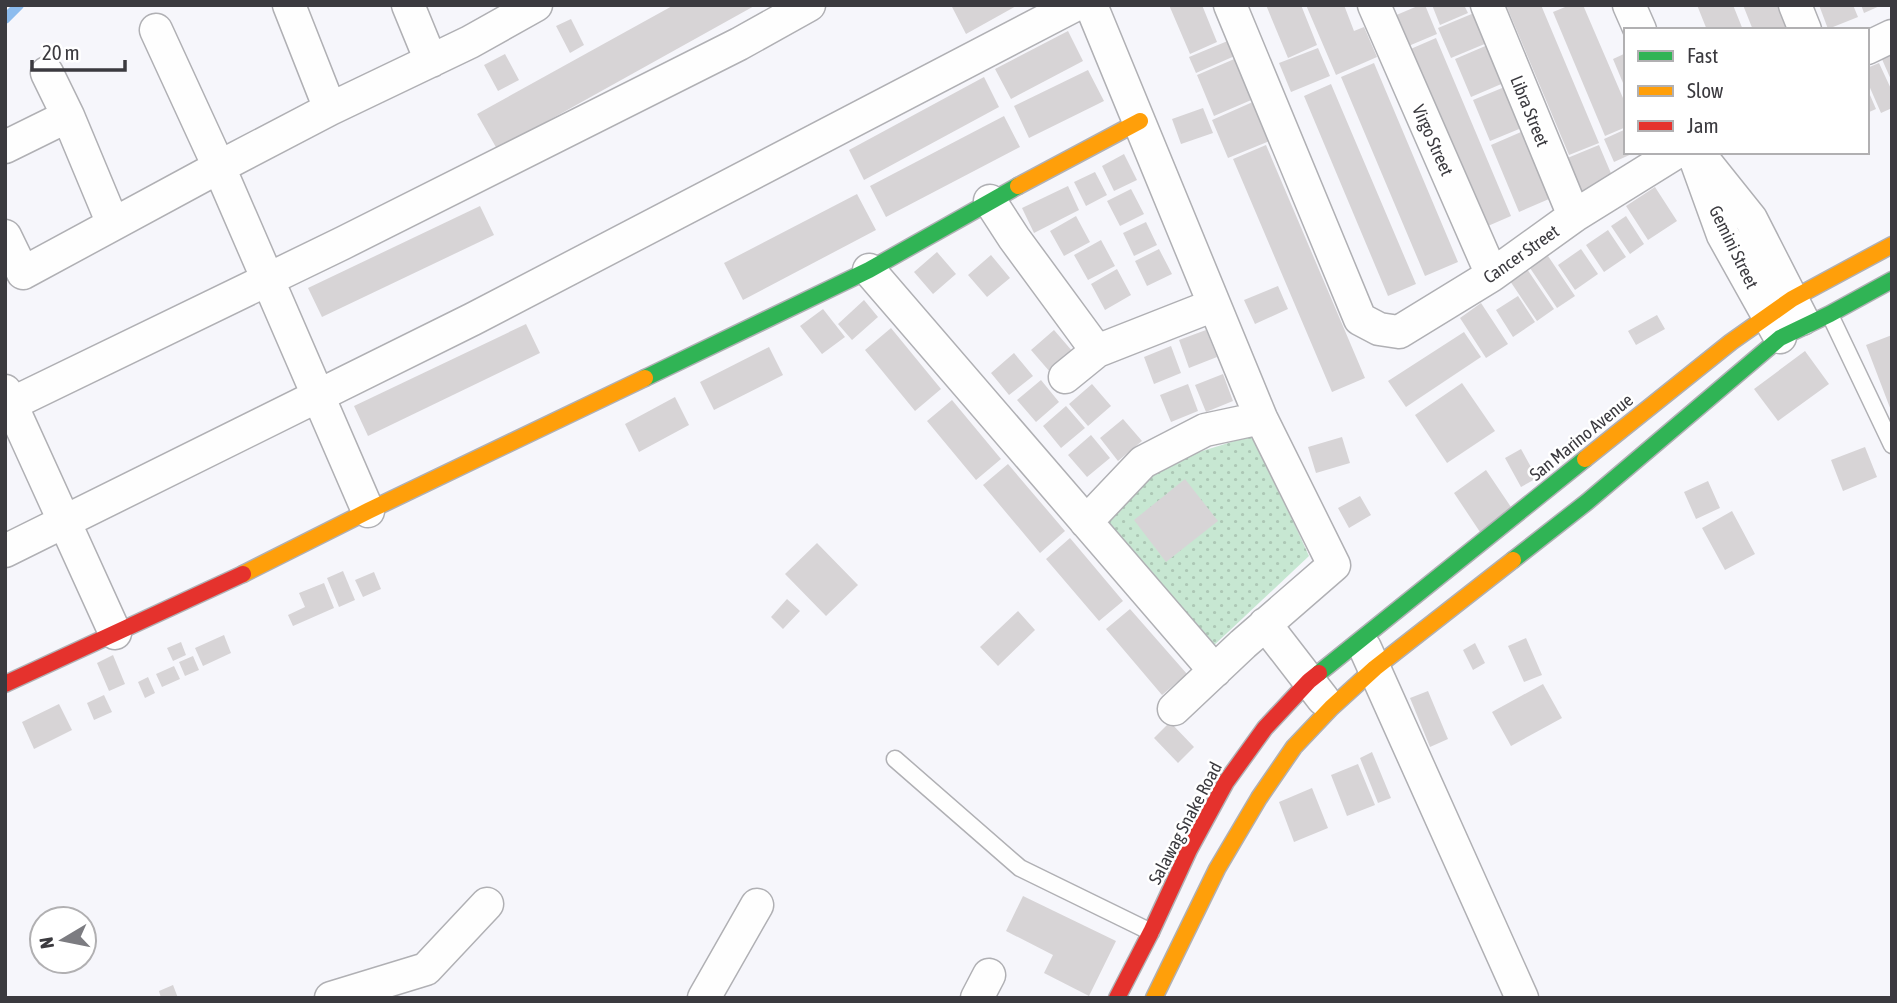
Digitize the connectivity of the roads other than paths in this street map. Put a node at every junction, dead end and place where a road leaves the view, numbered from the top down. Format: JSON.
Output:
{"nodes":[{"id":1,"x":289,"y":5,"type":"edge"},
{"id":2,"x":408,"y":5,"type":"edge"},
{"id":3,"x":536,"y":5,"type":"edge"},
{"id":4,"x":809,"y":5,"type":"edge"},
{"id":5,"x":1075,"y":5,"type":"edge"},
{"id":6,"x":1091,"y":5,"type":"edge"},
{"id":7,"x":1230,"y":5,"type":"edge"},
{"id":8,"x":1374,"y":5,"type":"edge"},
{"id":9,"x":1487,"y":5,"type":"edge"},
{"id":10,"x":1629,"y":5,"type":"edge"},
{"id":11,"x":1795,"y":5,"type":"edge"},
{"id":12,"x":1639,"y":28,"type":"edge"},
{"id":13,"x":1804,"y":28,"type":"edge"},
{"id":14,"x":156,"y":30,"type":"dead end"},
{"id":15,"x":1892,"y":36,"type":"edge"},
{"id":16,"x":1869,"y":47,"type":"edge"},
{"id":17,"x":431,"y":61,"type":"junction"},
{"id":18,"x":47,"y":73,"type":"dead end"},
{"id":19,"x":330,"y":109,"type":"junction"},
{"id":20,"x":68,"y":116,"type":"junction"},
{"id":21,"x":1140,"y":121,"type":"junction"},
{"id":22,"x":5,"y":147,"type":"edge"},
{"id":23,"x":1674,"y":154,"type":"edge"},
{"id":24,"x":1697,"y":154,"type":"edge"},
{"id":25,"x":219,"y":167,"type":"junction"},
{"id":26,"x":990,"y":201,"type":"junction"},
{"id":27,"x":1574,"y":216,"type":"junction"},
{"id":28,"x":113,"y":224,"type":"junction"},
{"id":29,"x":5,"y":236,"type":"edge"},
{"id":30,"x":1892,"y":245,"type":"edge"},
{"id":31,"x":869,"y":270,"type":"junction"},
{"id":32,"x":1492,"y":275,"type":"junction"},
{"id":33,"x":268,"y":279,"type":"junction"},
{"id":34,"x":1892,"y":280,"type":"edge"},
{"id":35,"x":1214,"y":304,"type":"junction"},
{"id":36,"x":1795,"y":318,"type":"junction"},
{"id":37,"x":1097,"y":351,"type":"junction"},
{"id":38,"x":1065,"y":377,"type":"dead end"},
{"id":39,"x":319,"y":396,"type":"junction"},
{"id":40,"x":8,"y":398,"type":"edge"},
{"id":41,"x":1261,"y":418,"type":"junction"},
{"id":42,"x":1892,"y":445,"type":"edge"},
{"id":43,"x":1573,"y":491,"type":"junction"},
{"id":44,"x":368,"y":511,"type":"junction"},
{"id":45,"x":65,"y":522,"type":"junction"},
{"id":46,"x":1086,"y":522,"type":"junction"},
{"id":47,"x":5,"y":551,"type":"edge"},
{"id":48,"x":1265,"y":624,"type":"junction"},
{"id":49,"x":115,"y":633,"type":"junction"},
{"id":50,"x":1360,"y":639,"type":"junction"},
{"id":51,"x":1375,"y":668,"type":"junction"},
{"id":52,"x":1215,"y":671,"type":"junction"},
{"id":53,"x":1309,"y":681,"type":"junction"},
{"id":54,"x":5,"y":684,"type":"edge"},
{"id":55,"x":1331,"y":708,"type":"junction"},
{"id":56,"x":1174,"y":709,"type":"dead end"},
{"id":57,"x":895,"y":759,"type":"dead end"},
{"id":58,"x":487,"y":904,"type":"dead end"},
{"id":59,"x":757,"y":905,"type":"dead end"},
{"id":60,"x":1151,"y":932,"type":"junction"},
{"id":61,"x":331,"y":998,"type":"edge"},
{"id":62,"x":704,"y":998,"type":"edge"},
{"id":63,"x":1117,"y":998,"type":"edge"},
{"id":64,"x":1154,"y":998,"type":"edge"},
{"id":65,"x":1521,"y":998,"type":"edge"}],
"edges":[{"from":1,"to":19,"type":"street"},
{"from":2,"to":17,"type":"street"},
{"from":3,"to":17,"type":"street"},
{"from":4,"to":33,"type":"street"},
{"from":5,"to":39,"type":"street"},
{"from":6,"to":21,"type":"street"},
{"from":7,"to":32,"type":"street","name":"Cancer Street"},
{"from":8,"to":32,"type":"street","name":"Virgo Street"},
{"from":9,"to":27,"type":"street","name":"Libra Street"},
{"from":10,"to":12,"type":"street"},
{"from":11,"to":13,"type":"street"},
{"from":14,"to":25,"type":"street"},
{"from":15,"to":16,"type":"street"},
{"from":17,"to":19,"type":"street"},
{"from":18,"to":20,"type":"street"},
{"from":19,"to":25,"type":"street"},
{"from":20,"to":22,"type":"street"},
{"from":20,"to":28,"type":"street"},
{"from":21,"to":26,"type":"main road"},
{"from":21,"to":35,"type":"street"},
{"from":23,"to":27,"type":"street","name":"Cancer Street"},
{"from":24,"to":36,"type":"street","name":"Gemini Street"},
{"from":25,"to":28,"type":"street"},
{"from":25,"to":33,"type":"street"},
{"from":26,"to":31,"type":"main road"},
{"from":26,"to":37,"type":"street"},
{"from":27,"to":32,"type":"street","name":"Cancer Street"},
{"from":28,"to":29,"type":"street"},
{"from":30,"to":36,"type":"main road","name":"San Marino Avenue"},
{"from":31,"to":44,"type":"main road"},
{"from":31,"to":46,"type":"street"},
{"from":33,"to":39,"type":"street"},
{"from":33,"to":40,"type":"street"},
{"from":34,"to":36,"type":"main road","name":"San Marino Avenue"},
{"from":35,"to":37,"type":"street"},
{"from":35,"to":41,"type":"street"},
{"from":36,"to":42,"type":"lane"},
{"from":36,"to":43,"type":"main road","name":"San Marino Avenue"},
{"from":36,"to":43,"type":"main road","name":"San Marino Avenue"},
{"from":37,"to":38,"type":"street"},
{"from":39,"to":44,"type":"street"},
{"from":39,"to":45,"type":"street"},
{"from":40,"to":45,"type":"street"},
{"from":41,"to":46,"type":"street"},
{"from":41,"to":48,"type":"street"},
{"from":43,"to":50,"type":"main road","name":"San Marino Avenue"},
{"from":43,"to":51,"type":"main road","name":"San Marino Avenue"},
{"from":44,"to":49,"type":"main road"},
{"from":45,"to":47,"type":"street"},
{"from":45,"to":49,"type":"street"},
{"from":46,"to":52,"type":"street"},
{"from":48,"to":52,"type":"street"},
{"from":48,"to":53,"type":"street"},
{"from":49,"to":54,"type":"main road"},
{"from":50,"to":51,"type":"street"},
{"from":50,"to":53,"type":"main road","name":"San Marino Avenue"},
{"from":51,"to":55,"type":"main road","name":"San Marino Avenue"},
{"from":51,"to":65,"type":"street"},
{"from":52,"to":56,"type":"street"},
{"from":53,"to":55,"type":"street"},
{"from":53,"to":60,"type":"main road","name":"Salawag Snake Road"},
{"from":55,"to":64,"type":"main road"},
{"from":57,"to":60,"type":"lane"},
{"from":58,"to":61,"type":"street"},
{"from":59,"to":62,"type":"street"},
{"from":60,"to":63,"type":"main road","name":"Salawag Snake Road"}]}
